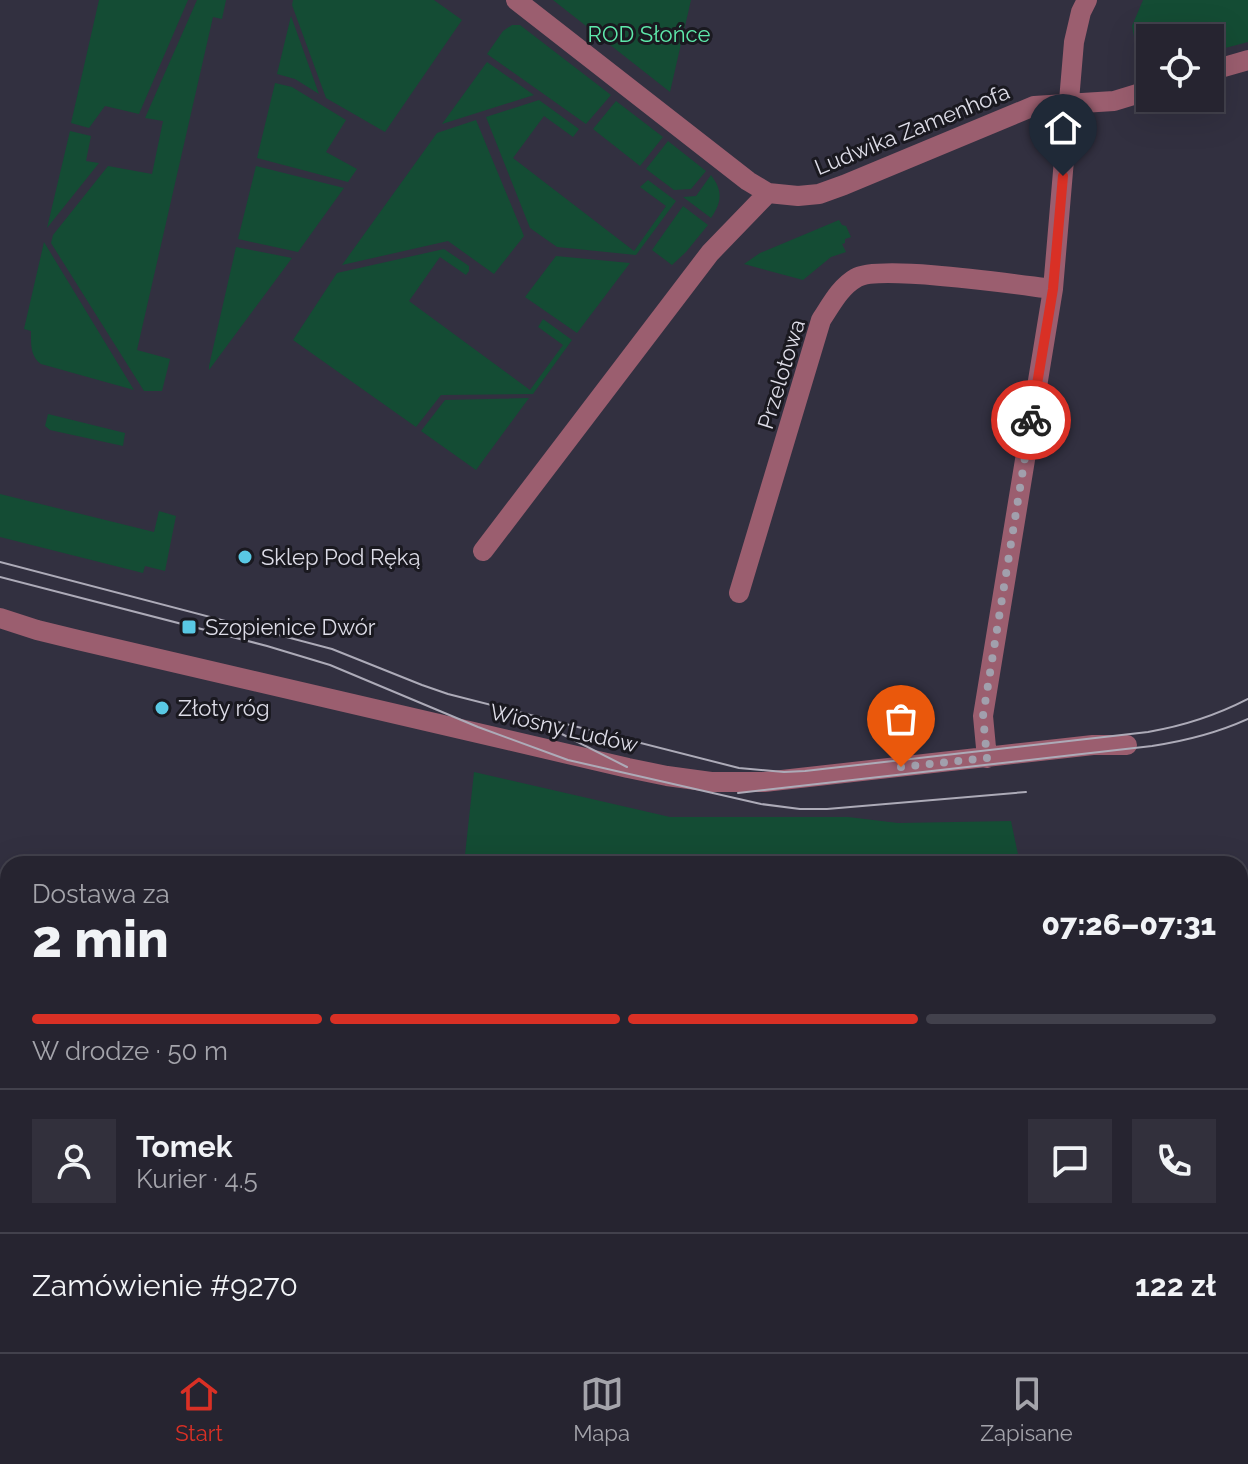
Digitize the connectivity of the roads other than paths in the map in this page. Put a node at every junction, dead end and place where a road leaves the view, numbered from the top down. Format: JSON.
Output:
{"nodes":[{"id":1,"x":516,"y":0,"type":"edge"},
{"id":2,"x":1087,"y":0,"type":"edge"},
{"id":3,"x":1248,"y":60,"type":"edge"},
{"id":4,"x":1224,"y":67,"type":"edge"},
{"id":5,"x":1136,"y":94,"type":"edge"},
{"id":6,"x":1068,"y":104,"type":"junction"},
{"id":7,"x":768,"y":193,"type":"junction"},
{"id":8,"x":1053,"y":289,"type":"junction"},
{"id":9,"x":483,"y":551,"type":"dead end"},
{"id":10,"x":739,"y":593,"type":"dead end"},
{"id":11,"x":0,"y":618,"type":"edge"},
{"id":12,"x":1127,"y":745,"type":"dead end"},
{"id":13,"x":987,"y":758,"type":"junction"}],
"edges":[{"from":1,"to":7,"type":"street"},
{"from":2,"to":6,"type":"street"},
{"from":3,"to":4,"type":"street"},
{"from":5,"to":6,"type":"street","name":"Ludwika Zamenhofa"},
{"from":6,"to":7,"type":"street","name":"Ludwika Zamenhofa"},
{"from":6,"to":8,"type":"street"},
{"from":7,"to":9,"type":"street"},
{"from":8,"to":10,"type":"street","name":"Przelotowa"},
{"from":8,"to":13,"type":"street"},
{"from":11,"to":13,"type":"street","name":"Wiosny Ludów"},
{"from":12,"to":13,"type":"street","name":"Wiosny Ludów"}]}
